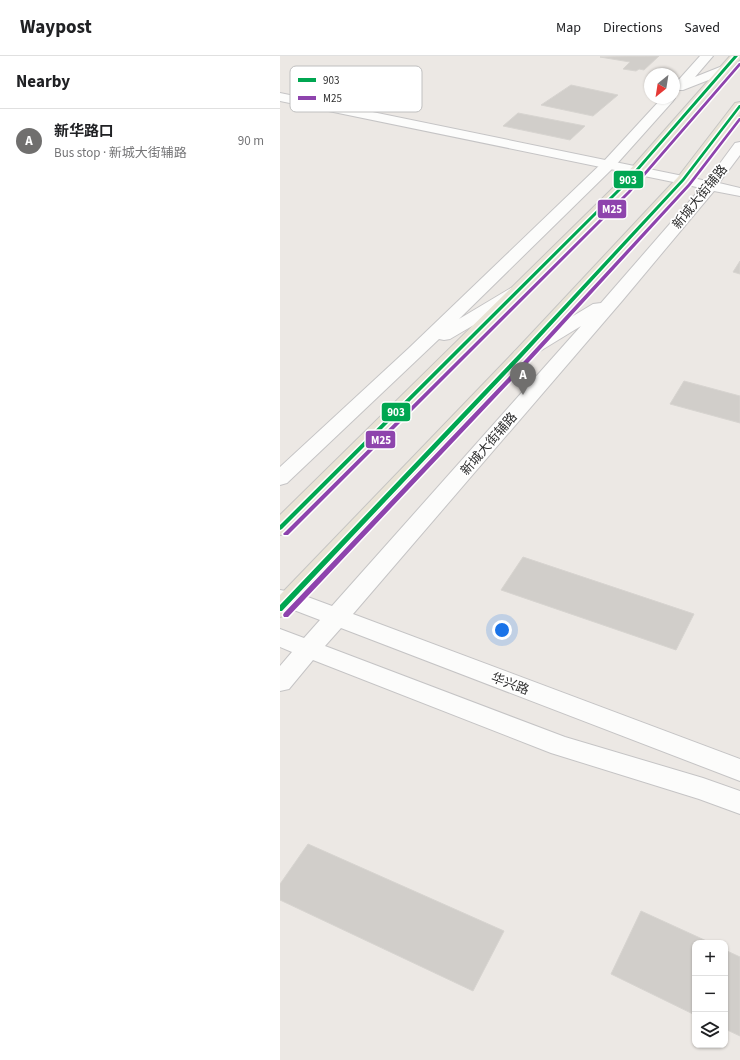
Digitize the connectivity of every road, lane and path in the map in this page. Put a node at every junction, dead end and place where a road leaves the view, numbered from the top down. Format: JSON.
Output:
{"nodes":[{"id":1,"x":707,"y":56,"type":"edge"},
{"id":2,"x":736,"y":56,"type":"edge"},
{"id":3,"x":725,"y":69,"type":"junction"},
{"id":4,"x":680,"y":86,"type":"edge"},
{"id":5,"x":680,"y":90,"type":"edge"},
{"id":6,"x":280,"y":98,"type":"edge"},
{"id":7,"x":290,"y":100,"type":"edge"},
{"id":8,"x":664,"y":104,"type":"edge"},
{"id":9,"x":740,"y":106,"type":"edge"},
{"id":10,"x":350,"y":112,"type":"edge"},
{"id":11,"x":740,"y":146,"type":"edge"},
{"id":12,"x":609,"y":164,"type":"junction"},
{"id":13,"x":637,"y":171,"type":"junction"},
{"id":14,"x":683,"y":180,"type":"junction"},
{"id":15,"x":710,"y":186,"type":"junction"},
{"id":16,"x":740,"y":192,"type":"edge"},
{"id":17,"x":517,"y":292,"type":"junction"},
{"id":18,"x":616,"y":297,"type":"junction"},
{"id":19,"x":415,"y":352,"type":"junction"},
{"id":20,"x":521,"y":355,"type":"junction"},
{"id":21,"x":280,"y":478,"type":"edge"},
{"id":22,"x":280,"y":528,"type":"edge"},
{"id":23,"x":283,"y":602,"type":"edge"},
{"id":24,"x":337,"y":618,"type":"junction"},
{"id":25,"x":280,"y":638,"type":"edge"},
{"id":26,"x":308,"y":650,"type":"junction"},
{"id":27,"x":280,"y":682,"type":"edge"},
{"id":28,"x":740,"y":770,"type":"edge"},
{"id":29,"x":740,"y":803,"type":"edge"}],
"edges":[{"from":1,"to":4,"type":"street"},
{"from":2,"to":3,"type":"main road"},
{"from":3,"to":5,"type":"street"},
{"from":3,"to":13,"type":"main road"},
{"from":6,"to":7,"type":"street"},
{"from":8,"to":12,"type":"street"},
{"from":9,"to":14,"type":"main road"},
{"from":10,"to":12,"type":"street"},
{"from":11,"to":15,"type":"street","name":"新城大街辅路"},
{"from":12,"to":13,"type":"street"},
{"from":12,"to":19,"type":"street"},
{"from":13,"to":14,"type":"street"},
{"from":13,"to":17,"type":"main road"},
{"from":14,"to":15,"type":"street"},
{"from":14,"to":20,"type":"main road"},
{"from":15,"to":16,"type":"street"},
{"from":15,"to":18,"type":"street","name":"新城大街辅路"},
{"from":17,"to":19,"type":"street"},
{"from":17,"to":22,"type":"main road"},
{"from":18,"to":20,"type":"street"},
{"from":18,"to":24,"type":"street","name":"新城大街辅路"},
{"from":19,"to":21,"type":"street"},
{"from":20,"to":23,"type":"main road"},
{"from":23,"to":24,"type":"street","name":"华兴路"},
{"from":24,"to":26,"type":"street","name":"新城大街辅路"},
{"from":24,"to":28,"type":"street","name":"华兴路"},
{"from":25,"to":26,"type":"street"},
{"from":26,"to":27,"type":"street","name":"新城大街辅路"},
{"from":26,"to":29,"type":"street"}]}
